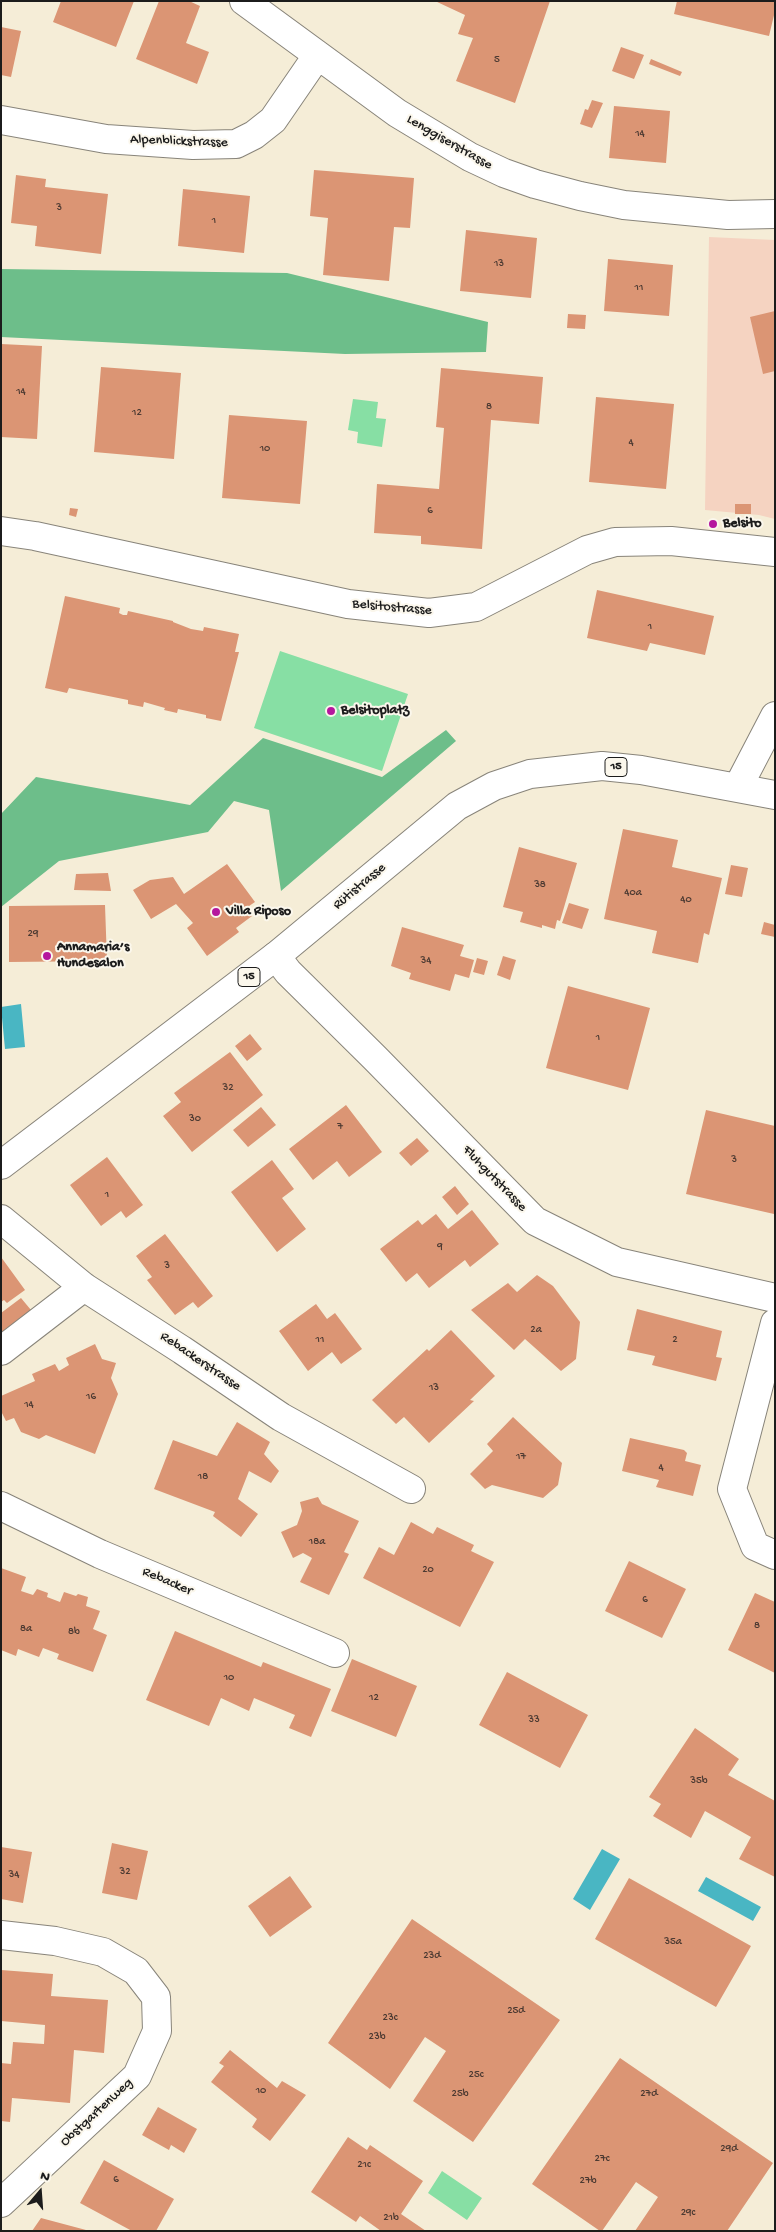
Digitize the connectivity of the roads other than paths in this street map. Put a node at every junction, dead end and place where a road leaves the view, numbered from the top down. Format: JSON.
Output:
{"nodes":[{"id":1,"x":244,"y":1,"type":"edge"},
{"id":2,"x":317,"y":56,"type":"junction"},
{"id":3,"x":1,"y":120,"type":"edge"},
{"id":4,"x":775,"y":214,"type":"edge"},
{"id":5,"x":1,"y":531,"type":"edge"},
{"id":6,"x":775,"y":552,"type":"edge"},
{"id":7,"x":775,"y":716,"type":"edge"},
{"id":8,"x":738,"y":787,"type":"junction"},
{"id":9,"x":775,"y":795,"type":"edge"},
{"id":10,"x":276,"y":956,"type":"junction"},
{"id":11,"x":1,"y":1165,"type":"edge"},
{"id":12,"x":1,"y":1219,"type":"edge"},
{"id":13,"x":84,"y":1287,"type":"junction"},
{"id":14,"x":775,"y":1298,"type":"edge"},
{"id":15,"x":775,"y":1323,"type":"edge"},
{"id":16,"x":1,"y":1351,"type":"edge"},
{"id":17,"x":411,"y":1489,"type":"dead end"},
{"id":18,"x":1,"y":1506,"type":"edge"},
{"id":19,"x":775,"y":1555,"type":"edge"},
{"id":20,"x":335,"y":1653,"type":"dead end"},
{"id":21,"x":1,"y":1936,"type":"edge"},
{"id":22,"x":1,"y":2203,"type":"edge"}],
"edges":[{"from":1,"to":2,"type":"street","name":"Lenggiserstrasse"},
{"from":2,"to":3,"type":"street","name":"Alpenblickstrasse"},
{"from":2,"to":4,"type":"street","name":"Lenggiserstrasse"},
{"from":5,"to":6,"type":"street","name":"Belsitostrasse"},
{"from":7,"to":8,"type":"street"},
{"from":8,"to":9,"type":"street","name":"Rütistrasse","number":"15"},
{"from":8,"to":10,"type":"street","name":"Rütistrasse","number":"15"},
{"from":10,"to":11,"type":"street","name":"Rütistrasse","number":"15"},
{"from":10,"to":14,"type":"street","name":"Fluhgutstrasse"},
{"from":12,"to":13,"type":"street","name":"Rebackerstrasse"},
{"from":13,"to":16,"type":"street"},
{"from":13,"to":17,"type":"street","name":"Rebackerstrasse"},
{"from":15,"to":19,"type":"street"},
{"from":18,"to":20,"type":"street","name":"Rebacker"},
{"from":21,"to":22,"type":"street","name":"Obstgartenweg"}]}
